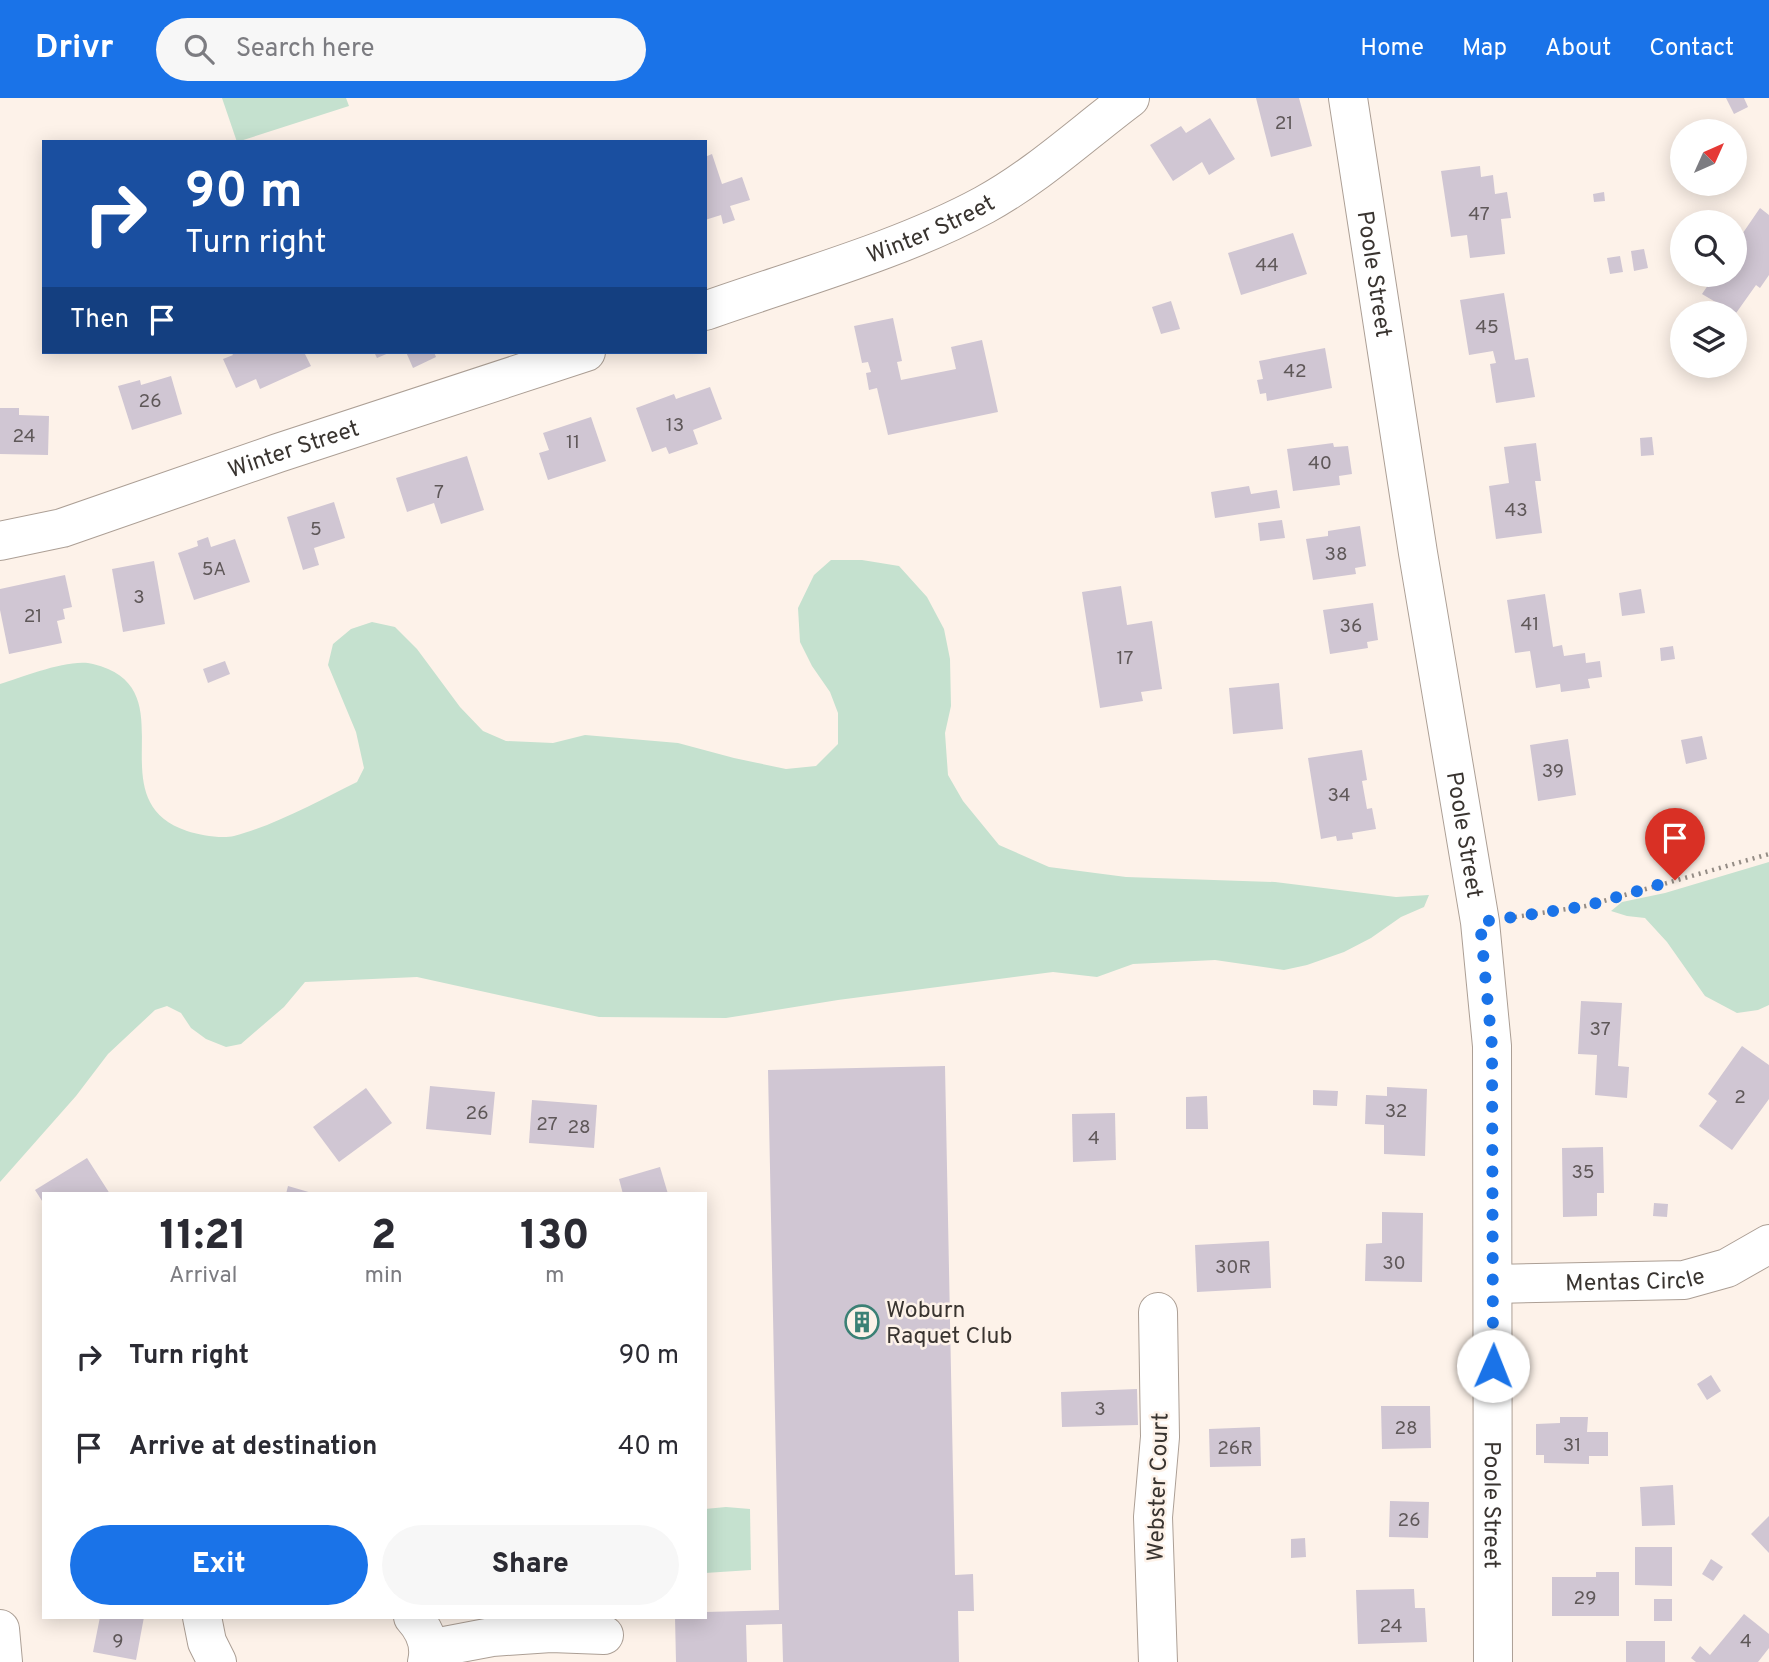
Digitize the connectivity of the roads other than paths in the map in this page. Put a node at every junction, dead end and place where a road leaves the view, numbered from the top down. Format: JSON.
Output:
{"nodes":[{"id":1,"x":1130,"y":98,"type":"edge"},
{"id":2,"x":1348,"y":98,"type":"edge"},
{"id":3,"x":707,"y":310,"type":"edge"},
{"id":4,"x":580,"y":354,"type":"edge"},
{"id":5,"x":0,"y":541,"type":"edge"},
{"id":6,"x":1769,"y":1244,"type":"edge"},
{"id":7,"x":1493,"y":1284,"type":"junction"},
{"id":8,"x":1158,"y":1312,"type":"dead end"},
{"id":9,"x":202,"y":1619,"type":"edge"},
{"id":10,"x":0,"y":1629,"type":"edge"},
{"id":11,"x":604,"y":1638,"type":"edge"},
{"id":12,"x":423,"y":1643,"type":"edge"},
{"id":13,"x":3,"y":1662,"type":"edge"},
{"id":14,"x":217,"y":1662,"type":"edge"},
{"id":15,"x":1158,"y":1662,"type":"edge"},
{"id":16,"x":1493,"y":1662,"type":"edge"}],
"edges":[{"from":1,"to":3,"type":"street","name":"Winter Street"},
{"from":2,"to":7,"type":"street","name":"Poole Street"},
{"from":4,"to":5,"type":"street","name":"Winter Street"},
{"from":6,"to":7,"type":"street","name":"Mentas Circle"},
{"from":7,"to":16,"type":"street","name":"Poole Street"},
{"from":8,"to":15,"type":"street","name":"Webster Court"},
{"from":9,"to":14,"type":"street"},
{"from":10,"to":13,"type":"street"},
{"from":11,"to":12,"type":"street"}]}
